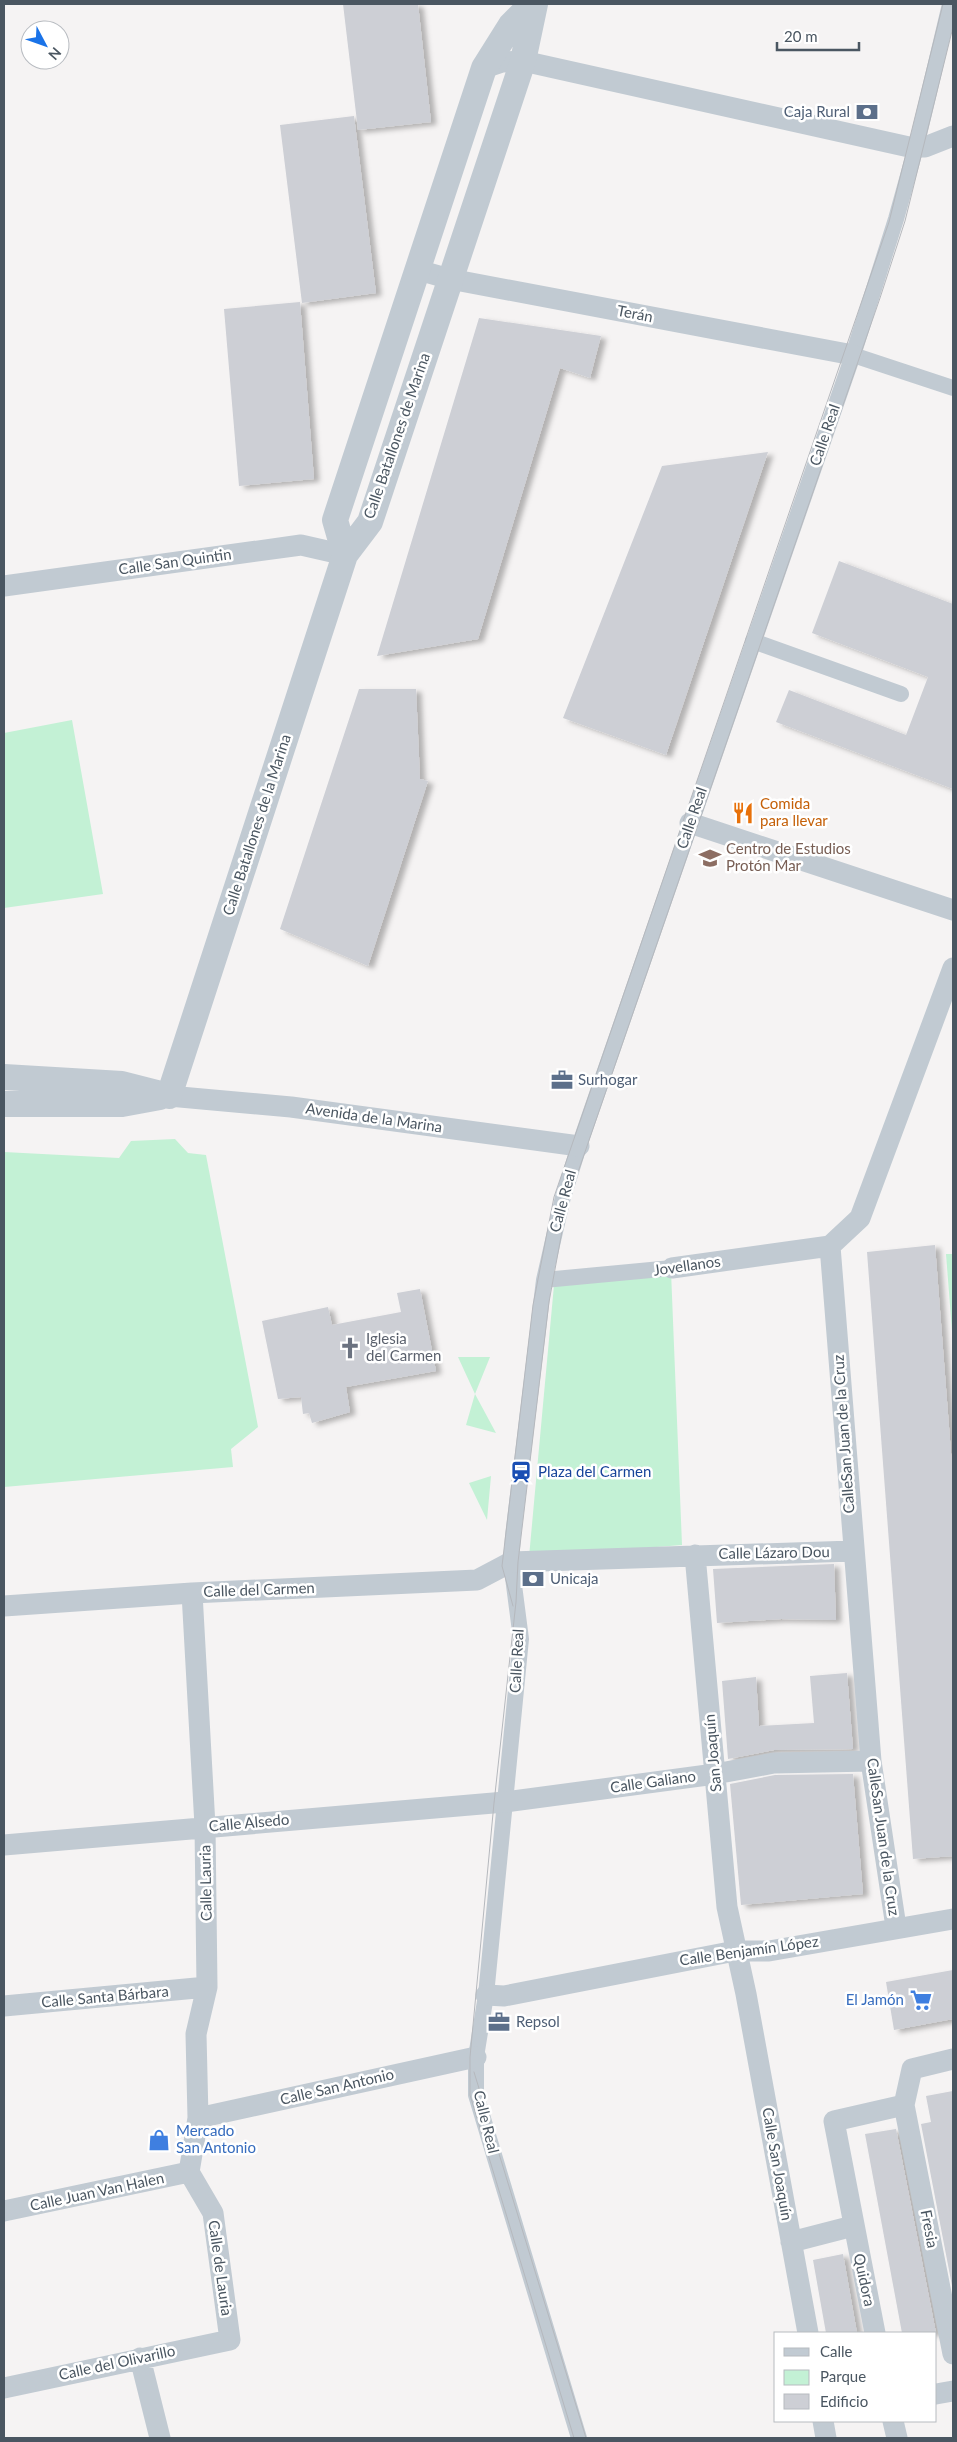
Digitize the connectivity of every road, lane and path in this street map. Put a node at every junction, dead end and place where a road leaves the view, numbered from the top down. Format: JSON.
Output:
{"nodes":[{"id":1,"x":533,"y":4,"type":"edge"},
{"id":2,"x":950,"y":4,"type":"edge"},
{"id":3,"x":523,"y":61,"type":"junction"},
{"id":4,"x":484,"y":68,"type":"junction"},
{"id":5,"x":953,"y":136,"type":"edge"},
{"id":6,"x":916,"y":147,"type":"junction"},
{"id":7,"x":418,"y":270,"type":"junction"},
{"id":8,"x":450,"y":280,"type":"junction"},
{"id":9,"x":853,"y":355,"type":"junction"},
{"id":10,"x":953,"y":388,"type":"edge"},
{"id":11,"x":345,"y":555,"type":"junction"},
{"id":12,"x":4,"y":586,"type":"edge"},
{"id":13,"x":754,"y":641,"type":"junction"},
{"id":14,"x":902,"y":694,"type":"dead end"},
{"id":15,"x":690,"y":824,"type":"junction"},
{"id":16,"x":953,"y":910,"type":"edge"},
{"id":17,"x":953,"y":968,"type":"edge"},
{"id":18,"x":4,"y":1077,"type":"edge"},
{"id":19,"x":169,"y":1096,"type":"junction"},
{"id":20,"x":4,"y":1104,"type":"edge"},
{"id":21,"x":579,"y":1146,"type":"junction"},
{"id":22,"x":830,"y":1246,"type":"junction"},
{"id":23,"x":672,"y":1268,"type":"joint"},
{"id":24,"x":544,"y":1280,"type":"junction"},
{"id":25,"x":853,"y":1551,"type":"junction"},
{"id":26,"x":695,"y":1555,"type":"junction"},
{"id":27,"x":511,"y":1562,"type":"junction"},
{"id":28,"x":192,"y":1593,"type":"junction"},
{"id":29,"x":4,"y":1606,"type":"edge"},
{"id":30,"x":871,"y":1761,"type":"junction"},
{"id":31,"x":715,"y":1774,"type":"junction"},
{"id":32,"x":499,"y":1802,"type":"junction"},
{"id":33,"x":205,"y":1826,"type":"junction"},
{"id":34,"x":4,"y":1845,"type":"edge"},
{"id":35,"x":953,"y":1918,"type":"edge"},
{"id":36,"x":896,"y":1927,"type":"junction"},
{"id":37,"x":735,"y":1950,"type":"junction"},
{"id":38,"x":207,"y":1987,"type":"junction"},
{"id":39,"x":746,"y":1994,"type":"joint"},
{"id":40,"x":486,"y":1995,"type":"junction"},
{"id":41,"x":4,"y":2006,"type":"edge"},
{"id":42,"x":476,"y":2057,"type":"junction"},
{"id":43,"x":953,"y":2059,"type":"edge"},
{"id":44,"x":904,"y":2105,"type":"junction"},
{"id":45,"x":198,"y":2118,"type":"junction"},
{"id":46,"x":189,"y":2172,"type":"junction"},
{"id":47,"x":4,"y":2211,"type":"edge"},
{"id":48,"x":853,"y":2226,"type":"junction"},
{"id":49,"x":791,"y":2242,"type":"junction"},
{"id":50,"x":808,"y":2332,"type":"edge"},
{"id":51,"x":875,"y":2332,"type":"edge"},
{"id":52,"x":230,"y":2340,"type":"joint"},
{"id":53,"x":953,"y":2354,"type":"edge"},
{"id":54,"x":140,"y":2358,"type":"junction"},
{"id":55,"x":4,"y":2388,"type":"edge"},
{"id":56,"x":953,"y":2391,"type":"edge"},
{"id":57,"x":937,"y":2394,"type":"edge"},
{"id":58,"x":823,"y":2422,"type":"edge"},
{"id":59,"x":894,"y":2422,"type":"edge"},
{"id":60,"x":160,"y":2438,"type":"edge"},
{"id":61,"x":579,"y":2438,"type":"edge"},
{"id":62,"x":826,"y":2438,"type":"edge"},
{"id":63,"x":897,"y":2438,"type":"edge"}],
"edges":[{"from":1,"to":3,"type":"street","name":"Calle Batallones de Marina"},
{"from":1,"to":4,"type":"street","name":"Calle Batallones de Marina"},
{"from":2,"to":6,"type":"street","name":"Calle Real"},
{"from":3,"to":4,"type":"street"},
{"from":3,"to":6,"type":"street"},
{"from":3,"to":8,"type":"street","name":"Calle Batallones de Marina"},
{"from":4,"to":7,"type":"street","name":"Calle Batallones de Marina"},
{"from":5,"to":6,"type":"street"},
{"from":6,"to":9,"type":"street","name":"Calle Real"},
{"from":7,"to":8,"type":"street","name":"Terán"},
{"from":7,"to":11,"type":"street","name":"Calle Batallones de Marina"},
{"from":8,"to":9,"type":"street","name":"Terán"},
{"from":8,"to":11,"type":"street","name":"Calle Batallones de Marina"},
{"from":9,"to":10,"type":"street"},
{"from":9,"to":13,"type":"street","name":"Calle Real"},
{"from":11,"to":12,"type":"street","name":"Calle San Quintin"},
{"from":11,"to":19,"type":"street","name":"Calle Batallones de la Marina"},
{"from":13,"to":14,"type":"street"},
{"from":13,"to":15,"type":"street","name":"Calle Real"},
{"from":15,"to":16,"type":"street"},
{"from":15,"to":21,"type":"street","name":"Calle Real"},
{"from":17,"to":22,"type":"street"},
{"from":18,"to":19,"type":"street","name":"Avenida de la Marina"},
{"from":19,"to":20,"type":"street","name":"Avenida de la Marina"},
{"from":19,"to":21,"type":"street","name":"Avenida de la Marina"},
{"from":21,"to":24,"type":"street","name":"Calle Real"},
{"from":22,"to":23,"type":"street","name":"Jovellanos"},
{"from":22,"to":25,"type":"street","name":"CalleSan Juan de la Cruz"},
{"from":23,"to":24,"type":"street","name":"Jovellanos"},
{"from":24,"to":27,"type":"street","name":"Calle Real"},
{"from":25,"to":26,"type":"street","name":"Calle Lázaro Dou"},
{"from":25,"to":30,"type":"street","name":"CalleSan Juan de la Cruz"},
{"from":26,"to":27,"type":"street","name":"Calle Lázaro Dou"},
{"from":26,"to":31,"type":"street","name":"San Joaquín"},
{"from":27,"to":28,"type":"street","name":"Calle del Carmen"},
{"from":27,"to":32,"type":"street","name":"Calle Real"},
{"from":28,"to":29,"type":"street","name":"Calle del Carmen"},
{"from":28,"to":33,"type":"street","name":"Calle Lauria"},
{"from":30,"to":31,"type":"street","name":"Calle Galiano"},
{"from":30,"to":36,"type":"street","name":"CalleSan Juan de la Cruz"},
{"from":31,"to":32,"type":"street","name":"Calle Galiano"},
{"from":31,"to":37,"type":"street","name":"San Joaquín"},
{"from":32,"to":33,"type":"street","name":"Calle Alsedo"},
{"from":32,"to":40,"type":"street","name":"Calle Real"},
{"from":33,"to":34,"type":"street","name":"Calle Alsedo"},
{"from":33,"to":38,"type":"street","name":"Calle Lauria"},
{"from":35,"to":36,"type":"street","name":"Calle Benjamín López"},
{"from":36,"to":37,"type":"street","name":"Calle Benjamín López"},
{"from":37,"to":39,"type":"street","name":"San Joaquín"},
{"from":37,"to":40,"type":"street","name":"Calle Benjamín López"},
{"from":38,"to":41,"type":"street","name":"Calle Santa Bárbara"},
{"from":38,"to":45,"type":"street","name":"Calle Lauria"},
{"from":39,"to":49,"type":"street","name":"Calle San Joaquín"},
{"from":40,"to":42,"type":"street","name":"Calle Real"},
{"from":42,"to":45,"type":"street","name":"Calle San Antonio"},
{"from":42,"to":61,"type":"street","name":"Calle Real"},
{"from":43,"to":44,"type":"street"},
{"from":44,"to":48,"type":"street","name":"Quidora"},
{"from":44,"to":53,"type":"street","name":"Fresia"},
{"from":45,"to":46,"type":"street","name":"Calle Lauria"},
{"from":46,"to":47,"type":"street","name":"Calle Juan Van Halen"},
{"from":46,"to":52,"type":"street","name":"Calle de Lauria"},
{"from":48,"to":49,"type":"street"},
{"from":48,"to":51,"type":"street","name":"Quidora"},
{"from":49,"to":50,"type":"street","name":"Calle San Joaquín"},
{"from":52,"to":54,"type":"street","name":"Calle del Olivarillo"},
{"from":54,"to":55,"type":"street","name":"Calle del Olivarillo"},
{"from":54,"to":60,"type":"street"},
{"from":56,"to":57,"type":"street"},
{"from":58,"to":62,"type":"street"},
{"from":59,"to":63,"type":"street"}]}
